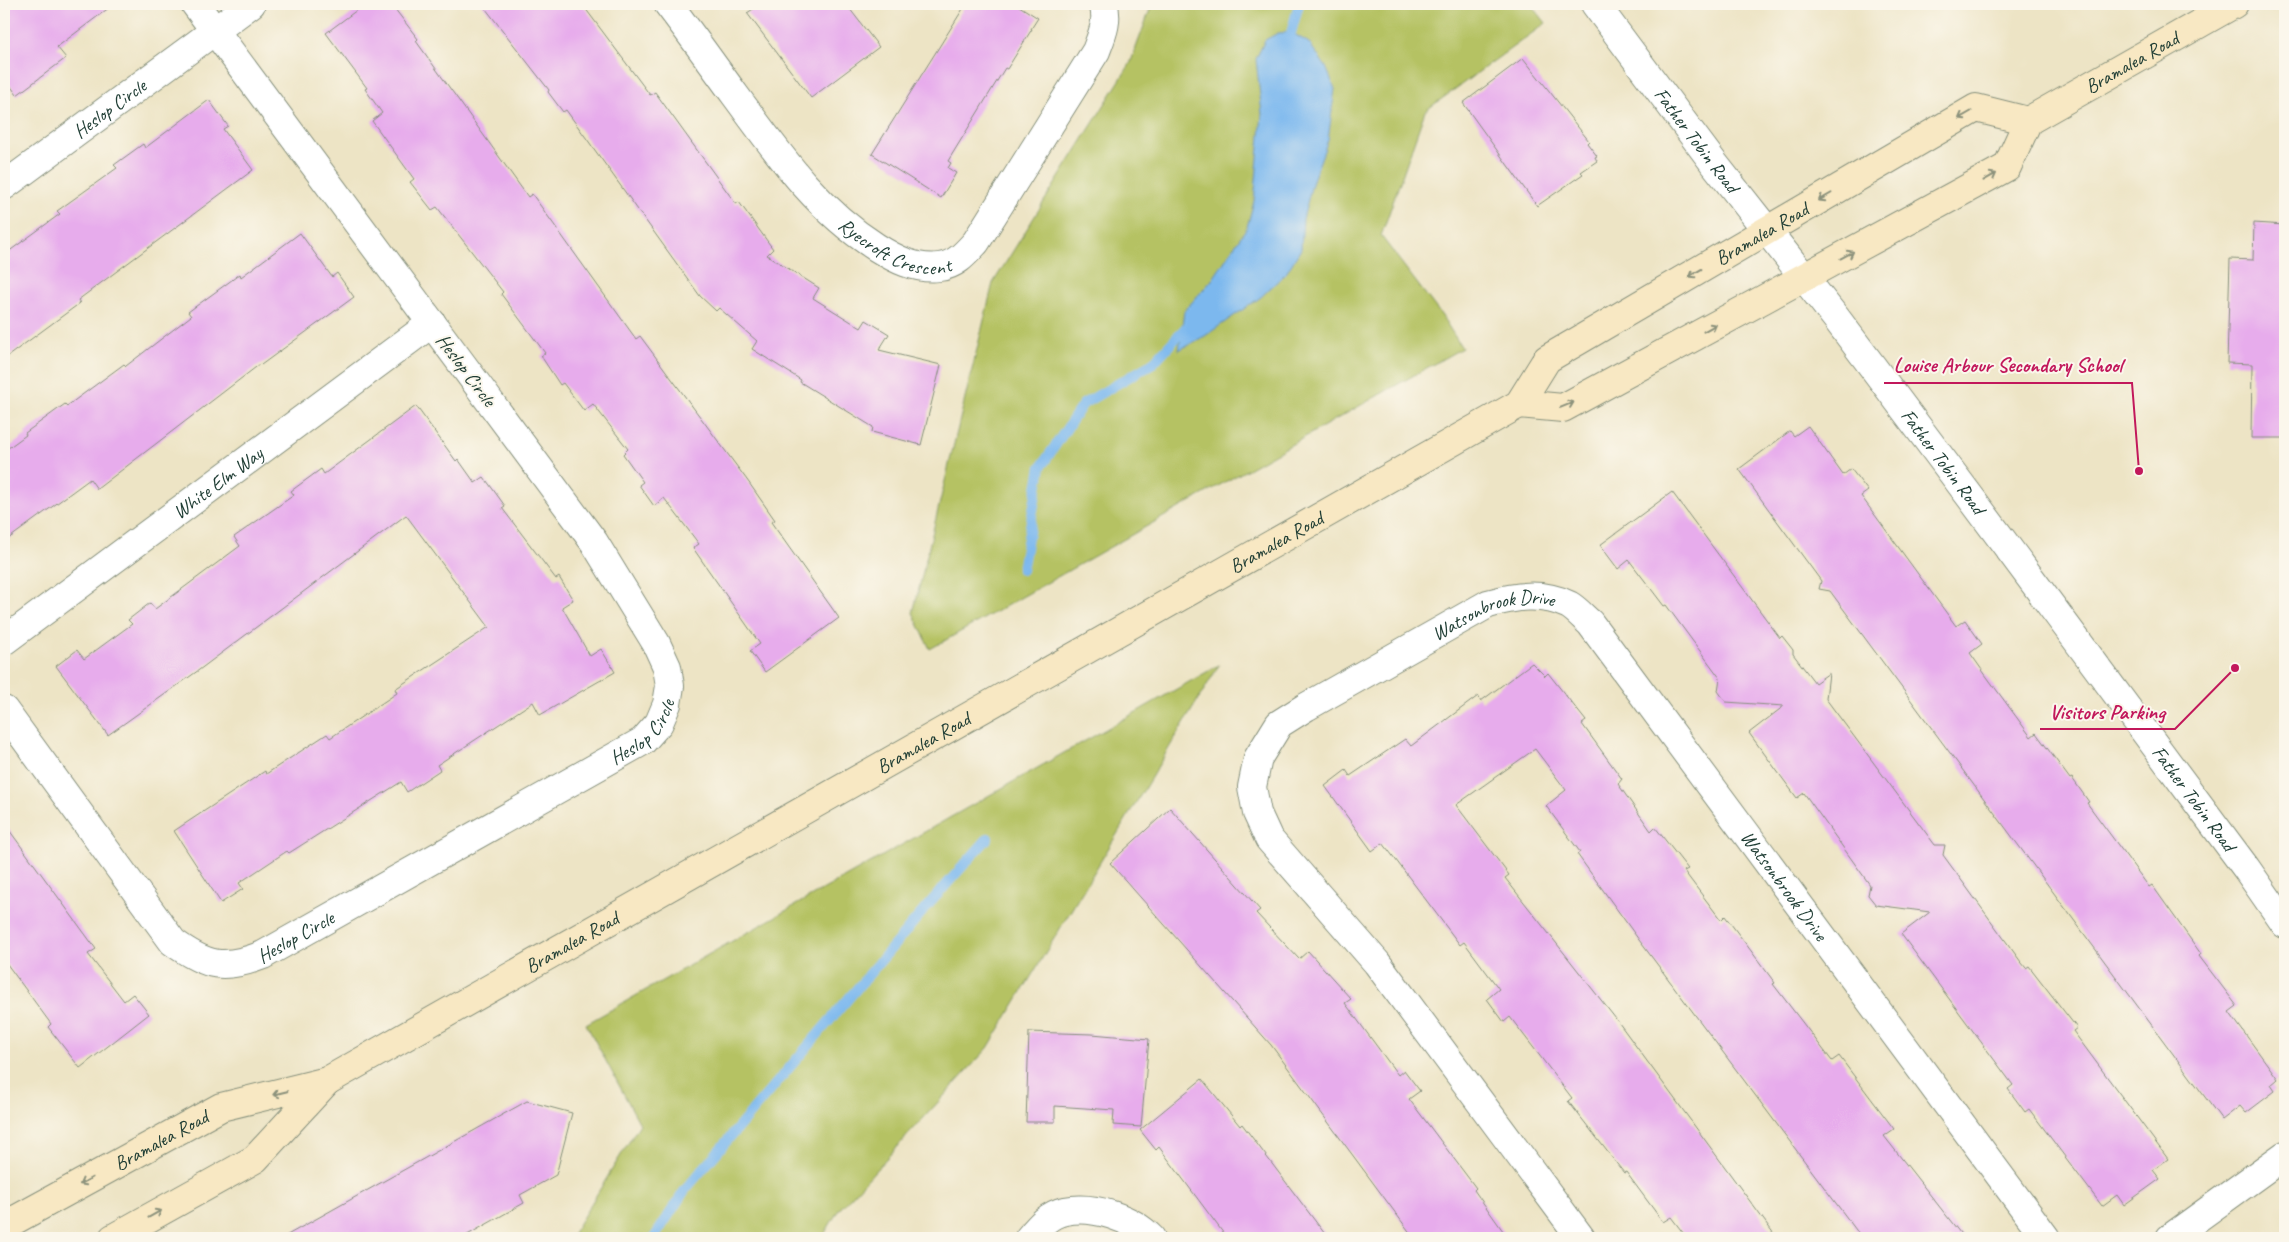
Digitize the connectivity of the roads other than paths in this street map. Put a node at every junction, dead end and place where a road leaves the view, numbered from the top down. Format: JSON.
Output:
{"nodes":[{"id":1,"x":194,"y":4,"type":"edge"},
{"id":2,"x":250,"y":4,"type":"edge"},
{"id":3,"x":668,"y":4,"type":"edge"},
{"id":4,"x":1103,"y":4,"type":"edge"},
{"id":5,"x":1595,"y":4,"type":"edge"},
{"id":6,"x":2234,"y":4,"type":"edge"},
{"id":7,"x":215,"y":31,"type":"junction"},
{"id":8,"x":2028,"y":121,"type":"junction"},
{"id":9,"x":4,"y":186,"type":"edge"},
{"id":10,"x":1767,"y":230,"type":"junction"},
{"id":11,"x":1804,"y":278,"type":"junction"},
{"id":12,"x":432,"y":323,"type":"junction"},
{"id":13,"x":1520,"y":404,"type":"junction"},
{"id":14,"x":4,"y":641,"type":"edge"},
{"id":15,"x":4,"y":710,"type":"edge"},
{"id":16,"x":2285,"y":924,"type":"edge"},
{"id":17,"x":327,"y":1082,"type":"junction"},
{"id":18,"x":2285,"y":1155,"type":"edge"},
{"id":19,"x":4,"y":1226,"type":"edge"},
{"id":20,"x":113,"y":1238,"type":"edge"},
{"id":21,"x":1029,"y":1238,"type":"edge"},
{"id":22,"x":1151,"y":1238,"type":"edge"},
{"id":23,"x":1581,"y":1238,"type":"edge"},
{"id":24,"x":2046,"y":1238,"type":"edge"},
{"id":25,"x":2170,"y":1238,"type":"edge"}],
"edges":[{"from":1,"to":7,"type":"street","name":"Heslop Circle"},
{"from":2,"to":7,"type":"street"},
{"from":3,"to":4,"type":"street","name":"Ryecroft Crescent"},
{"from":5,"to":10,"type":"street","name":"Father Tobin Road"},
{"from":6,"to":8,"type":"main road","name":"Bramalea Road"},
{"from":7,"to":9,"type":"street","name":"Heslop Circle"},
{"from":7,"to":12,"type":"street","name":"Heslop Circle"},
{"from":8,"to":10,"type":"main road","name":"Bramalea Road","one_way":true},
{"from":11,"to":8,"type":"main road","one_way":true},
{"from":10,"to":11,"type":"street","name":"Father Tobin Road"},
{"from":10,"to":13,"type":"main road","name":"Bramalea Road","one_way":true},
{"from":13,"to":11,"type":"main road","one_way":true},
{"from":11,"to":16,"type":"street","name":"Father Tobin Road"},
{"from":12,"to":14,"type":"street","name":"White Elm Way"},
{"from":12,"to":15,"type":"street","name":"Heslop Circle"},
{"from":13,"to":17,"type":"main road","name":"Bramalea Road"},
{"from":17,"to":19,"type":"main road","name":"Bramalea Road","one_way":true},
{"from":20,"to":17,"type":"main road","name":"Bramalea Road","one_way":true},
{"from":18,"to":25,"type":"street"},
{"from":21,"to":22,"type":"street"},
{"from":23,"to":24,"type":"street","name":"Watsonbrook Drive"}]}
